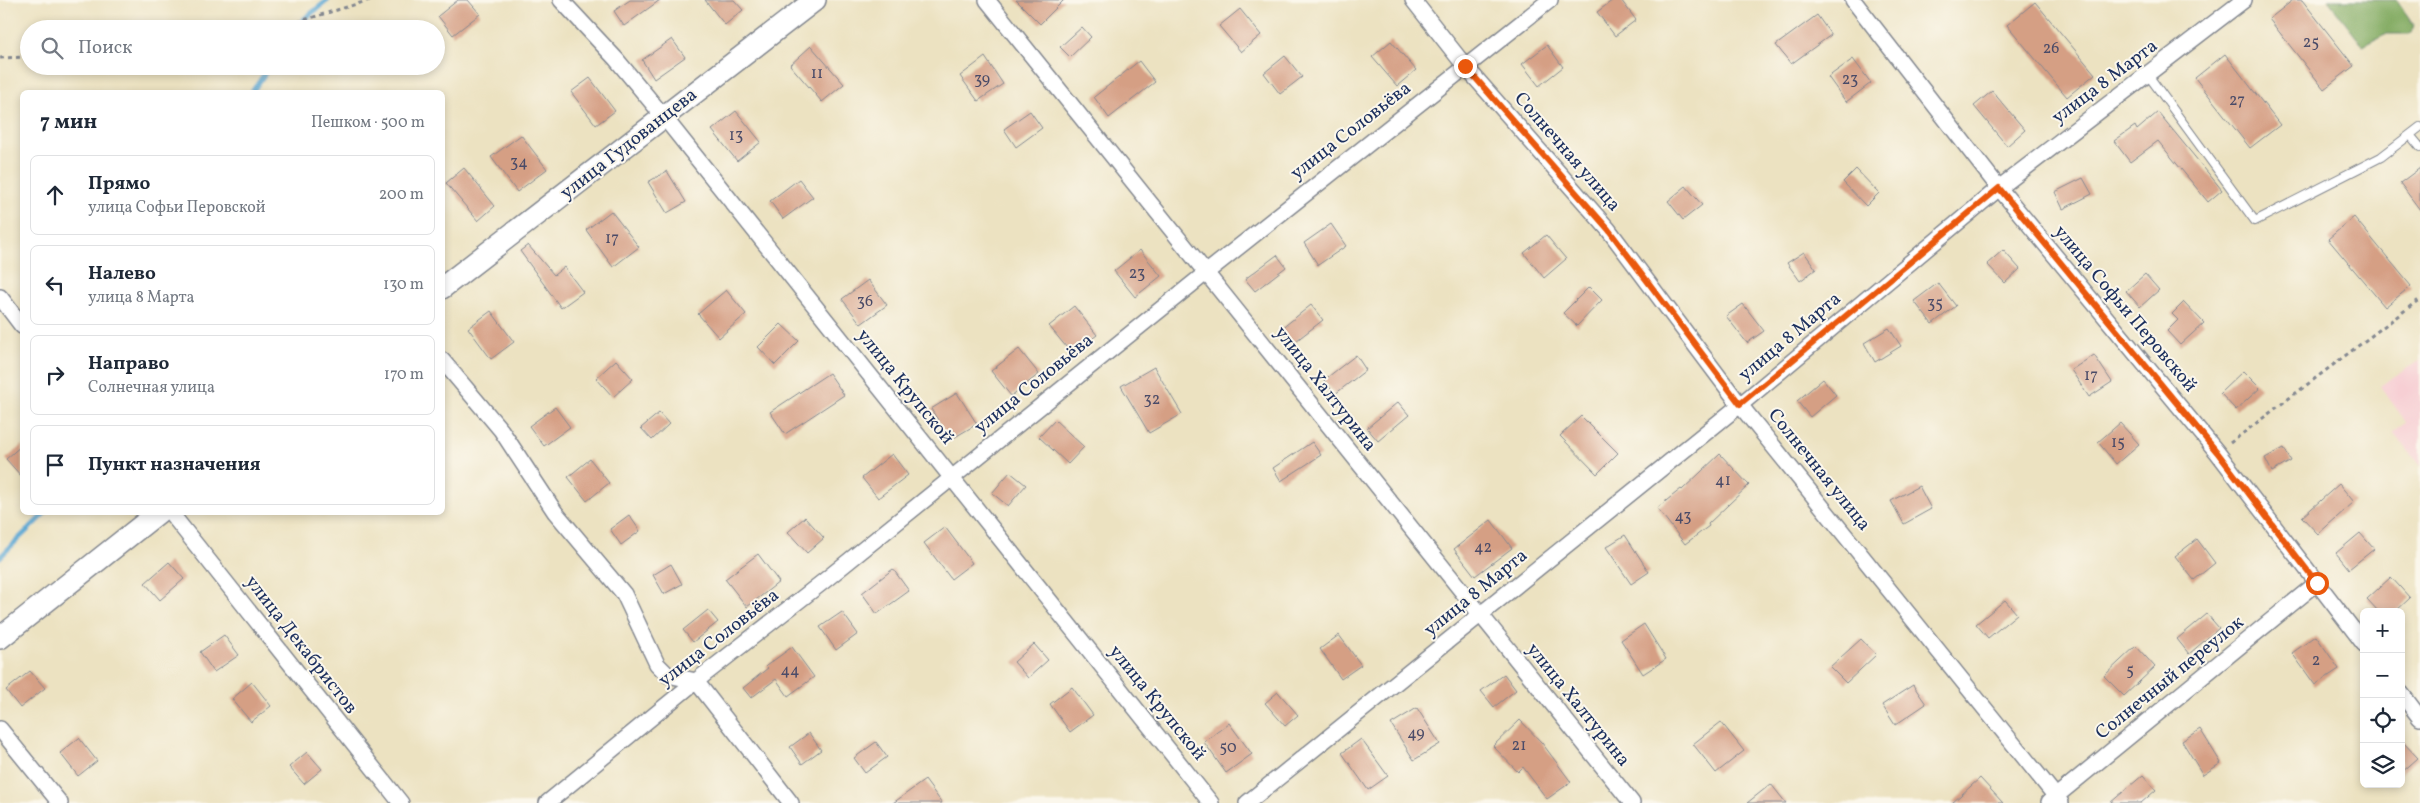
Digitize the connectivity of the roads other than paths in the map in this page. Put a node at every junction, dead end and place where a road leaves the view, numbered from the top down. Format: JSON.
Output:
{"nodes":[{"id":1,"x":561,"y":0,"type":"edge"},
{"id":2,"x":815,"y":0,"type":"edge"},
{"id":3,"x":986,"y":0,"type":"edge"},
{"id":4,"x":1413,"y":0,"type":"edge"},
{"id":5,"x":1550,"y":0,"type":"edge"},
{"id":6,"x":1853,"y":0,"type":"edge"},
{"id":7,"x":2240,"y":1,"type":"edge"},
{"id":8,"x":1465,"y":66,"type":"junction"},
{"id":9,"x":2148,"y":75,"type":"junction"},
{"id":10,"x":664,"y":117,"type":"junction"},
{"id":11,"x":2420,"y":128,"type":"edge"},
{"id":12,"x":2410,"y":135,"type":"junction"},
{"id":13,"x":2420,"y":147,"type":"edge"},
{"id":14,"x":1999,"y":188,"type":"junction"},
{"id":15,"x":1207,"y":272,"type":"junction"},
{"id":16,"x":445,"y":286,"type":"edge"},
{"id":17,"x":0,"y":297,"type":"edge"},
{"id":18,"x":20,"y":323,"type":"edge"},
{"id":19,"x":445,"y":364,"type":"edge"},
{"id":20,"x":1740,"y":404,"type":"junction"},
{"id":21,"x":951,"y":477,"type":"junction"},
{"id":22,"x":155,"y":515,"type":"edge"},
{"id":23,"x":172,"y":515,"type":"edge"},
{"id":24,"x":2317,"y":583,"type":"junction"},
{"id":25,"x":1480,"y":615,"type":"junction"},
{"id":26,"x":0,"y":638,"type":"edge"},
{"id":27,"x":2360,"y":639,"type":"edge"},
{"id":28,"x":696,"y":681,"type":"junction"},
{"id":29,"x":2405,"y":698,"type":"edge"},
{"id":30,"x":2420,"y":718,"type":"edge"},
{"id":31,"x":0,"y":729,"type":"edge"},
{"id":32,"x":2054,"y":801,"type":"edge"},
{"id":33,"x":60,"y":803,"type":"edge"},
{"id":34,"x":401,"y":803,"type":"edge"},
{"id":35,"x":547,"y":803,"type":"edge"},
{"id":36,"x":791,"y":803,"type":"edge"},
{"id":37,"x":1211,"y":803,"type":"edge"},
{"id":38,"x":1247,"y":803,"type":"edge"},
{"id":39,"x":1632,"y":803,"type":"edge"}],
"edges":[{"from":1,"to":10,"type":"street","name":"улица Крупской"},
{"from":2,"to":10,"type":"street","name":"улица Гудованцева"},
{"from":3,"to":15,"type":"street","name":"улица Халтурина"},
{"from":4,"to":8,"type":"street","name":"Солнечная улица"},
{"from":5,"to":8,"type":"street","name":"улица Соловьёва"},
{"from":6,"to":14,"type":"street","name":"улица Софьи Перовской"},
{"from":7,"to":9,"type":"street","name":"улица 8 Марта"},
{"from":8,"to":15,"type":"street","name":"улица Соловьёва"},
{"from":8,"to":20,"type":"street","name":"Солнечная улица"},
{"from":9,"to":12,"type":"lane"},
{"from":9,"to":14,"type":"street","name":"улица 8 Марта"},
{"from":10,"to":16,"type":"street","name":"улица Гудованцева"},
{"from":10,"to":21,"type":"street","name":"улица Крупской"},
{"from":11,"to":12,"type":"lane"},
{"from":12,"to":13,"type":"lane"},
{"from":14,"to":20,"type":"street","name":"улица 8 Марта"},
{"from":14,"to":24,"type":"street","name":"улица Софьи Перовской"},
{"from":15,"to":21,"type":"street","name":"улица Соловьёва"},
{"from":15,"to":25,"type":"street","name":"улица Халтурина"},
{"from":17,"to":18,"type":"street"},
{"from":19,"to":28,"type":"street"},
{"from":20,"to":25,"type":"street","name":"улица 8 Марта"},
{"from":20,"to":32,"type":"street","name":"Солнечная улица"},
{"from":21,"to":28,"type":"street","name":"улица Соловьёва"},
{"from":21,"to":37,"type":"street","name":"улица Крупской"},
{"from":22,"to":26,"type":"street"},
{"from":23,"to":34,"type":"street","name":"улица Декабристов"},
{"from":24,"to":27,"type":"street","name":"улица Софьи Перовской"},
{"from":24,"to":32,"type":"street","name":"Солнечный переулок"},
{"from":25,"to":38,"type":"street","name":"улица 8 Марта"},
{"from":25,"to":39,"type":"street","name":"улица Халтурина"},
{"from":28,"to":35,"type":"street","name":"улица Соловьёва"},
{"from":28,"to":36,"type":"street"},
{"from":29,"to":30,"type":"street"},
{"from":31,"to":33,"type":"street"}]}
